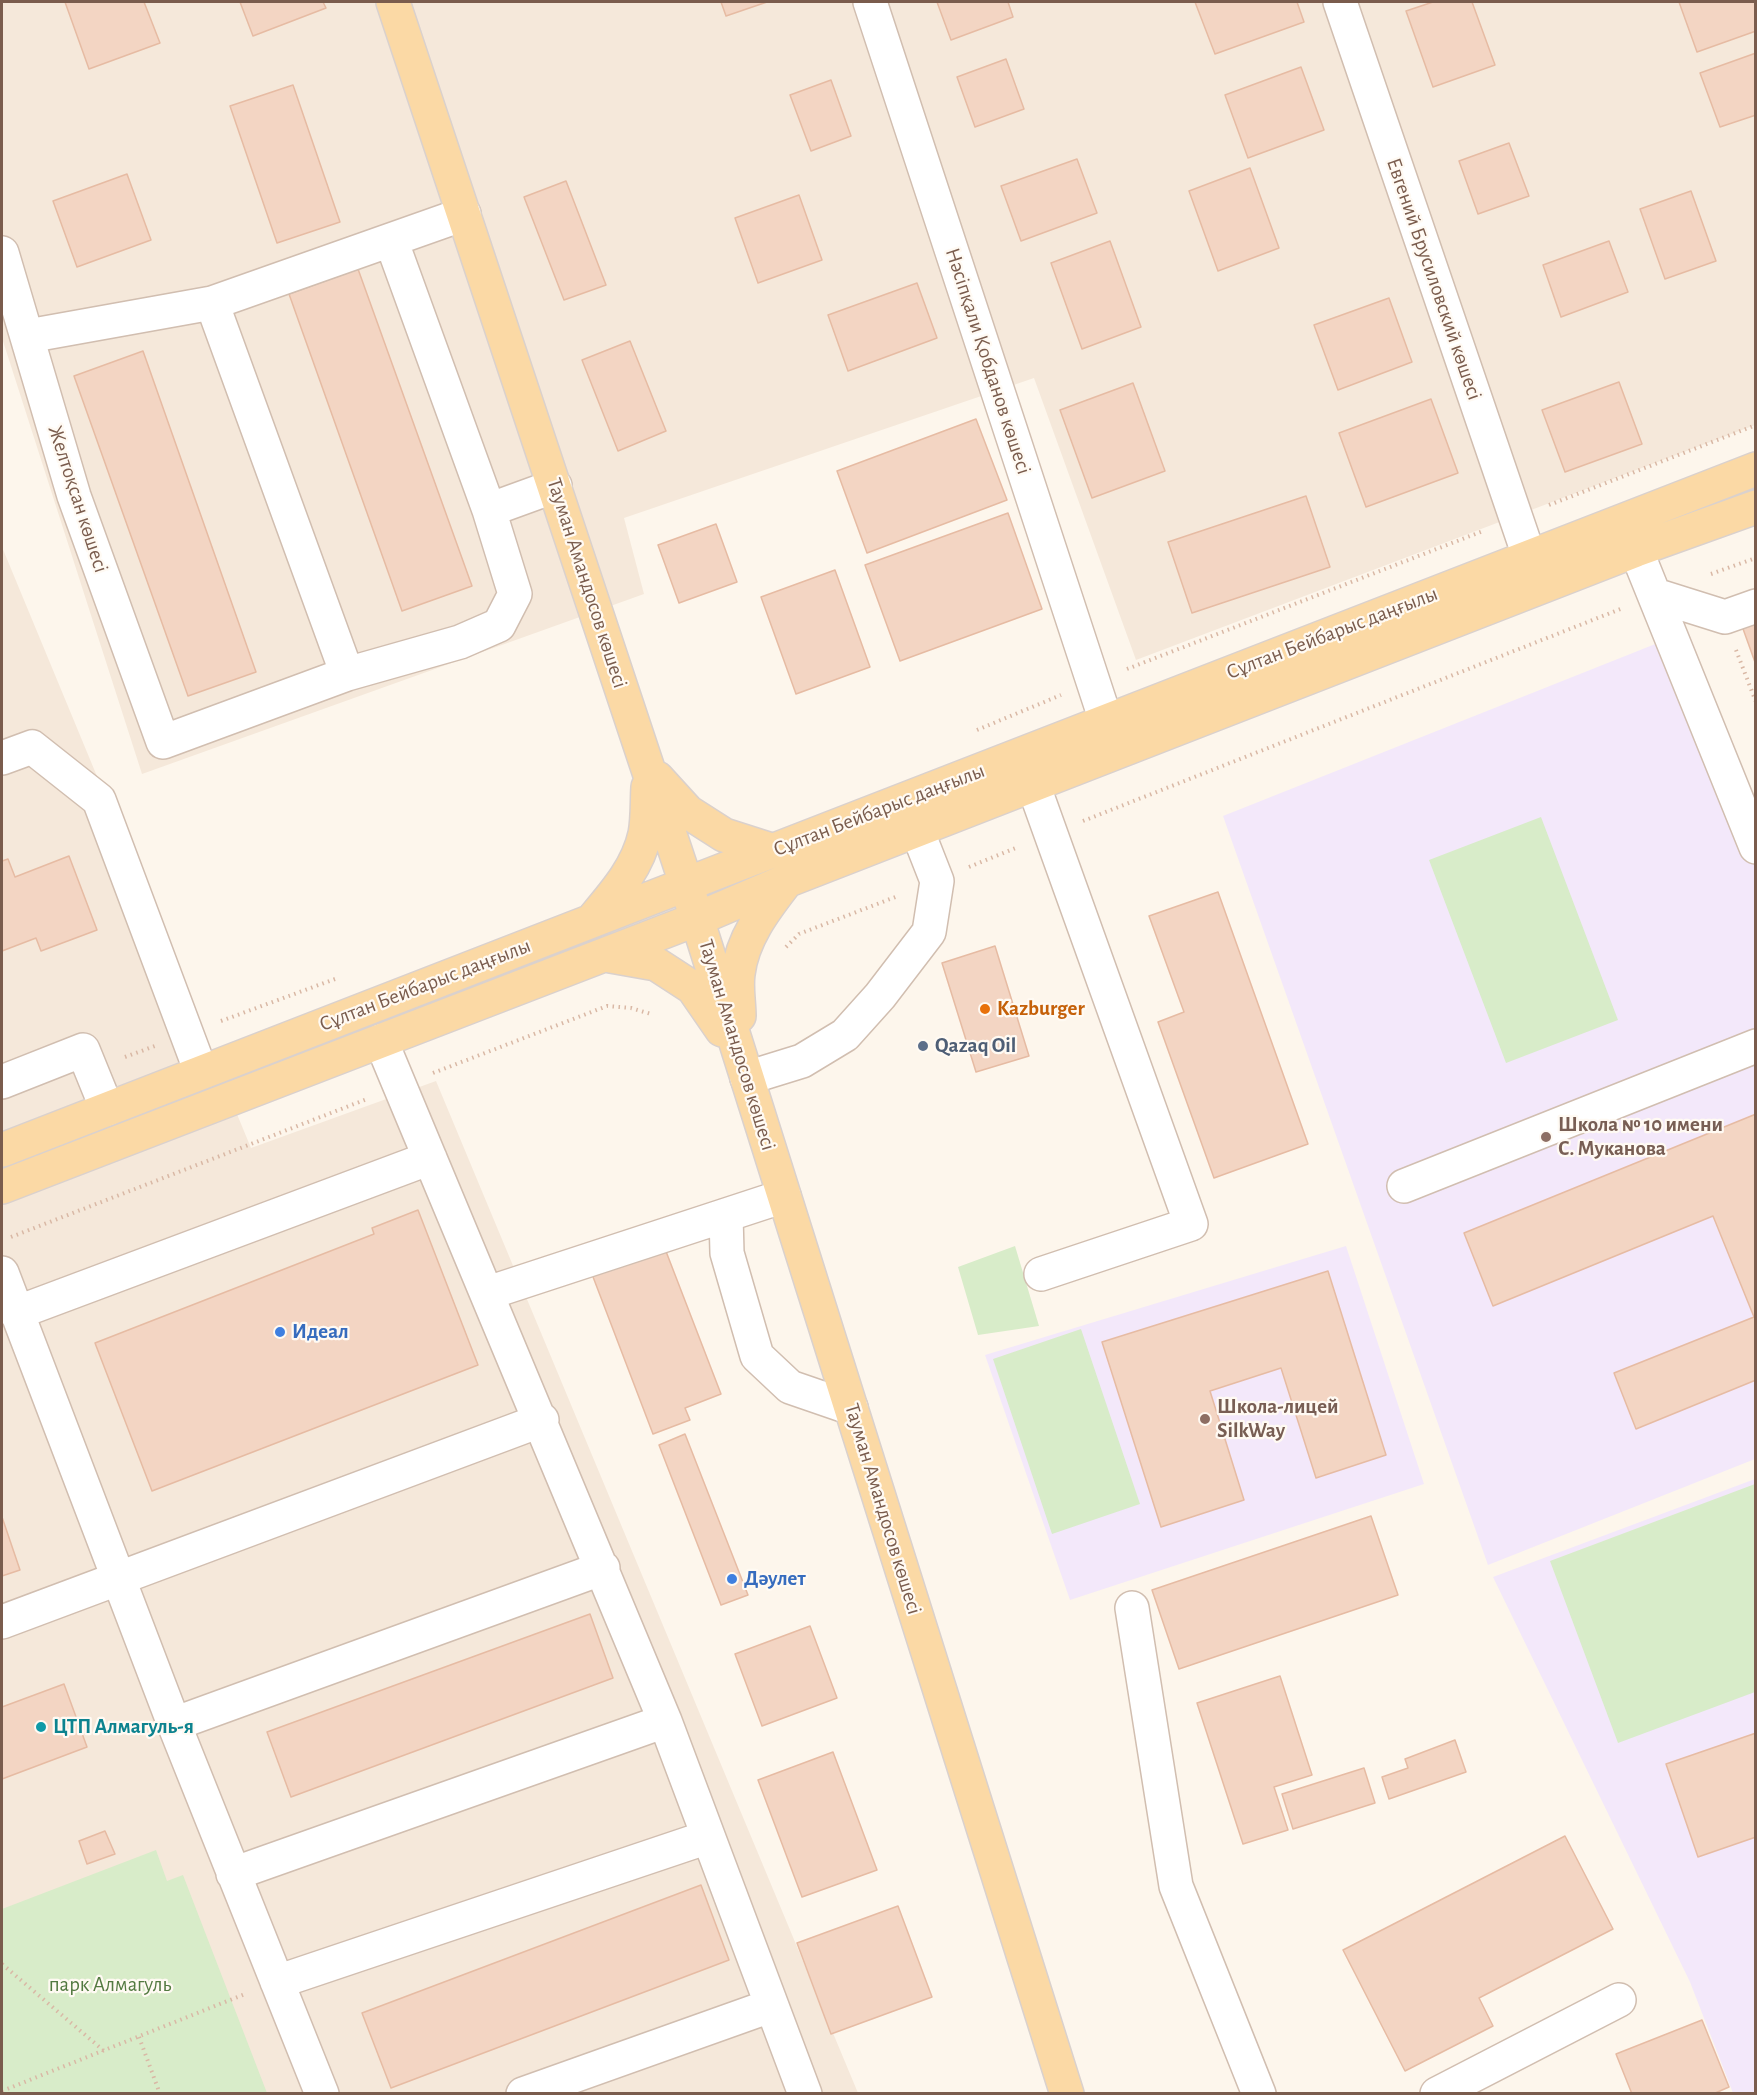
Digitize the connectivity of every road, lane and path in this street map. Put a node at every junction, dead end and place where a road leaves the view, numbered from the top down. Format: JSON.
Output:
{"nodes":[{"id":1,"x":393,"y":2,"type":"edge"},
{"id":2,"x":870,"y":2,"type":"edge"},
{"id":3,"x":1340,"y":2,"type":"edge"},
{"id":4,"x":464,"y":214,"type":"junction"},
{"id":5,"x":390,"y":240,"type":"junction"},
{"id":6,"x":2,"y":254,"type":"edge"},
{"id":7,"x":212,"y":303,"type":"junction"},
{"id":8,"x":28,"y":336,"type":"junction"},
{"id":9,"x":1755,"y":425,"type":"edge"},
{"id":10,"x":1755,"y":469,"type":"edge"},
{"id":11,"x":555,"y":486,"type":"junction"},
{"id":12,"x":1755,"y":507,"type":"edge"},
{"id":13,"x":489,"y":510,"type":"junction"},
{"id":14,"x":1516,"y":518,"type":"junction"},
{"id":15,"x":1636,"y":550,"type":"junction"},
{"id":16,"x":1529,"y":556,"type":"junction"},
{"id":17,"x":1755,"y":558,"type":"edge"},
{"id":18,"x":1709,"y":575,"type":"dead end"},
{"id":19,"x":1654,"y":595,"type":"junction"},
{"id":20,"x":1755,"y":606,"type":"edge"},
{"id":21,"x":347,"y":674,"type":"junction"},
{"id":22,"x":1093,"y":682,"type":"junction"},
{"id":23,"x":1106,"y":721,"type":"junction"},
{"id":24,"x":973,"y":731,"type":"dead end"},
{"id":25,"x":2,"y":758,"type":"edge"},
{"id":26,"x":649,"y":770,"type":"junction"},
{"id":27,"x":1034,"y":787,"type":"junction"},
{"id":28,"x":917,"y":830,"type":"junction"},
{"id":29,"x":1052,"y":833,"type":"junction"},
{"id":30,"x":1755,"y":847,"type":"edge"},
{"id":31,"x":774,"y":851,"type":"junction"},
{"id":32,"x":786,"y":881,"type":"junction"},
{"id":33,"x":937,"y":881,"type":"junction"},
{"id":34,"x":686,"y":884,"type":"junction"},
{"id":35,"x":697,"y":919,"type":"junction"},
{"id":36,"x":592,"y":920,"type":"junction"},
{"id":37,"x":603,"y":955,"type":"junction"},
{"id":38,"x":783,"y":956,"type":"dead end"},
{"id":39,"x":343,"y":976,"type":"dead end"},
{"id":40,"x":651,"y":1014,"type":"dead end"},
{"id":41,"x":187,"y":1034,"type":"junction"},
{"id":42,"x":381,"y":1041,"type":"junction"},
{"id":43,"x":1755,"y":1046,"type":"edge"},
{"id":44,"x":744,"y":1067,"type":"junction"},
{"id":45,"x":91,"y":1070,"type":"junction"},
{"id":46,"x":201,"y":1072,"type":"junction"},
{"id":47,"x":2,"y":1082,"type":"edge"},
{"id":48,"x":400,"y":1086,"type":"junction"},
{"id":49,"x":107,"y":1109,"type":"junction"},
{"id":50,"x":2,"y":1150,"type":"edge"},
{"id":51,"x":430,"y":1158,"type":"junction"},
{"id":52,"x":1404,"y":1186,"type":"dead end"},
{"id":53,"x":2,"y":1187,"type":"edge"},
{"id":54,"x":784,"y":1196,"type":"junction"},
{"id":55,"x":726,"y":1215,"type":"junction"},
{"id":56,"x":2,"y":1241,"type":"edge"},
{"id":57,"x":2,"y":1273,"type":"edge"},
{"id":58,"x":1041,"y":1274,"type":"dead end"},
{"id":59,"x":488,"y":1293,"type":"junction"},
{"id":60,"x":15,"y":1313,"type":"junction"},
{"id":61,"x":851,"y":1408,"type":"junction"},
{"id":62,"x":542,"y":1420,"type":"junction"},
{"id":63,"x":603,"y":1568,"type":"junction"},
{"id":64,"x":118,"y":1579,"type":"junction"},
{"id":65,"x":1132,"y":1608,"type":"dead end"},
{"id":66,"x":2,"y":1622,"type":"edge"},
{"id":67,"x":665,"y":1721,"type":"junction"},
{"id":68,"x":174,"y":1725,"type":"junction"},
{"id":69,"x":708,"y":1837,"type":"junction"},
{"id":70,"x":233,"y":1874,"type":"junction"},
{"id":71,"x":2,"y":1964,"type":"edge"},
{"id":72,"x":277,"y":1982,"type":"junction"},
{"id":73,"x":1619,"y":2000,"type":"dead end"},
{"id":74,"x":770,"y":2006,"type":"junction"},
{"id":75,"x":139,"y":2037,"type":"junction"},
{"id":76,"x":104,"y":2051,"type":"junction"},
{"id":77,"x":2,"y":2091,"type":"edge"},
{"id":78,"x":160,"y":2094,"type":"edge"},
{"id":79,"x":322,"y":2094,"type":"edge"},
{"id":80,"x":523,"y":2094,"type":"edge"},
{"id":81,"x":805,"y":2094,"type":"edge"},
{"id":82,"x":1067,"y":2094,"type":"edge"},
{"id":83,"x":1259,"y":2094,"type":"edge"},
{"id":84,"x":1437,"y":2094,"type":"edge"}],
"edges":[{"from":1,"to":4,"type":"main road","name":"Тауман Амандосов көшесі"},
{"from":2,"to":22,"type":"street","name":"Нәсіпқали Қобданов көшесі"},
{"from":3,"to":14,"type":"street","name":"Евгений Брусиловский көшесі"},
{"from":4,"to":5,"type":"street"},
{"from":4,"to":11,"type":"main road","name":"Тауман Амандосов көшесі"},
{"from":5,"to":7,"type":"street"},
{"from":5,"to":13,"type":"street"},
{"from":6,"to":8,"type":"street","name":"Желтоқсан көшесі"},
{"from":7,"to":8,"type":"street"},
{"from":7,"to":21,"type":"street"},
{"from":8,"to":21,"type":"street","name":"Желтоқсан көшесі"},
{"from":9,"to":14,"type":"path"},
{"from":10,"to":16,"type":"main road","name":"Сұлтан Бейбарыс даңғылы"},
{"from":11,"to":13,"type":"street"},
{"from":11,"to":26,"type":"main road","name":"Тауман Амандосов көшесі"},
{"from":12,"to":15,"type":"main road","name":"Сұлтан Бейбарыс даңғылы"},
{"from":13,"to":21,"type":"street"},
{"from":14,"to":16,"type":"street","name":"Евгений Брусиловский көшесі"},
{"from":14,"to":22,"type":"path"},
{"from":15,"to":19,"type":"street"},
{"from":15,"to":27,"type":"main road","name":"Сұлтан Бейбарыс даңғылы"},
{"from":16,"to":23,"type":"main road","name":"Сұлтан Бейбарыс даңғылы"},
{"from":17,"to":18,"type":"path"},
{"from":19,"to":20,"type":"street"},
{"from":19,"to":29,"type":"path"},
{"from":19,"to":30,"type":"street"},
{"from":22,"to":23,"type":"street","name":"Нәсіпқали Қобданов көшесі"},
{"from":22,"to":24,"type":"path"},
{"from":23,"to":31,"type":"main road","name":"Сұлтан Бейбарыс даңғылы"},
{"from":25,"to":41,"type":"street"},
{"from":26,"to":31,"type":"main road"},
{"from":26,"to":34,"type":"main road","name":"Тауман Амандосов көшесі"},
{"from":26,"to":36,"type":"main road"},
{"from":27,"to":28,"type":"main road","name":"Сұлтан Бейбарыс даңғылы"},
{"from":27,"to":29,"type":"street"},
{"from":28,"to":32,"type":"main road","name":"Сұлтан Бейбарыс даңғылы"},
{"from":28,"to":33,"type":"street"},
{"from":29,"to":33,"type":"path"},
{"from":29,"to":58,"type":"street"},
{"from":31,"to":34,"type":"main road","name":"Сұлтан Бейбарыс даңғылы"},
{"from":32,"to":35,"type":"main road","name":"Сұлтан Бейбарыс даңғылы"},
{"from":32,"to":44,"type":"main road"},
{"from":33,"to":38,"type":"path"},
{"from":33,"to":44,"type":"street"},
{"from":34,"to":35,"type":"main road","name":"Тауман Амандосов көшесі"},
{"from":34,"to":36,"type":"main road","name":"Сұлтан Бейбарыс даңғылы"},
{"from":35,"to":37,"type":"main road","name":"Сұлтан Бейбарыс даңғылы"},
{"from":35,"to":44,"type":"main road","name":"Тауман Амандосов көшесі"},
{"from":36,"to":46,"type":"main road","name":"Сұлтан Бейбарыс даңғылы"},
{"from":37,"to":42,"type":"main road","name":"Сұлтан Бейбарыс даңғылы"},
{"from":37,"to":44,"type":"main road"},
{"from":39,"to":41,"type":"path"},
{"from":40,"to":48,"type":"path"},
{"from":41,"to":45,"type":"path"},
{"from":41,"to":46,"type":"street"},
{"from":42,"to":48,"type":"street"},
{"from":42,"to":53,"type":"main road","name":"Сұлтан Бейбарыс даңғылы"},
{"from":43,"to":52,"type":"street"},
{"from":44,"to":54,"type":"main road","name":"Тауман Амандосов көшесі"},
{"from":45,"to":47,"type":"street"},
{"from":45,"to":49,"type":"street"},
{"from":46,"to":49,"type":"main road","name":"Сұлтан Бейбарыс даңғылы"},
{"from":48,"to":51,"type":"street"},
{"from":48,"to":56,"type":"path"},
{"from":49,"to":50,"type":"main road","name":"Сұлтан Бейбарыс даңғылы"},
{"from":51,"to":59,"type":"street"},
{"from":51,"to":60,"type":"street"},
{"from":54,"to":55,"type":"street"},
{"from":54,"to":61,"type":"main road","name":"Тауман Амандосов көшесі"},
{"from":55,"to":59,"type":"street"},
{"from":55,"to":61,"type":"street"},
{"from":57,"to":60,"type":"street"},
{"from":59,"to":62,"type":"street"},
{"from":60,"to":64,"type":"street"},
{"from":61,"to":82,"type":"main road","name":"Тауман Амандосов көшесі"},
{"from":62,"to":63,"type":"street"},
{"from":62,"to":64,"type":"street"},
{"from":63,"to":67,"type":"street"},
{"from":63,"to":68,"type":"street"},
{"from":64,"to":66,"type":"street"},
{"from":64,"to":68,"type":"street"},
{"from":65,"to":83,"type":"street"},
{"from":67,"to":69,"type":"street"},
{"from":67,"to":70,"type":"street"},
{"from":68,"to":70,"type":"street"},
{"from":69,"to":72,"type":"street"},
{"from":69,"to":74,"type":"street"},
{"from":70,"to":72,"type":"street"},
{"from":71,"to":76,"type":"path"},
{"from":72,"to":75,"type":"path"},
{"from":72,"to":79,"type":"street"},
{"from":73,"to":84,"type":"street"},
{"from":74,"to":80,"type":"street"},
{"from":74,"to":81,"type":"street"},
{"from":75,"to":76,"type":"path"},
{"from":75,"to":78,"type":"path"},
{"from":76,"to":77,"type":"path"}]}
